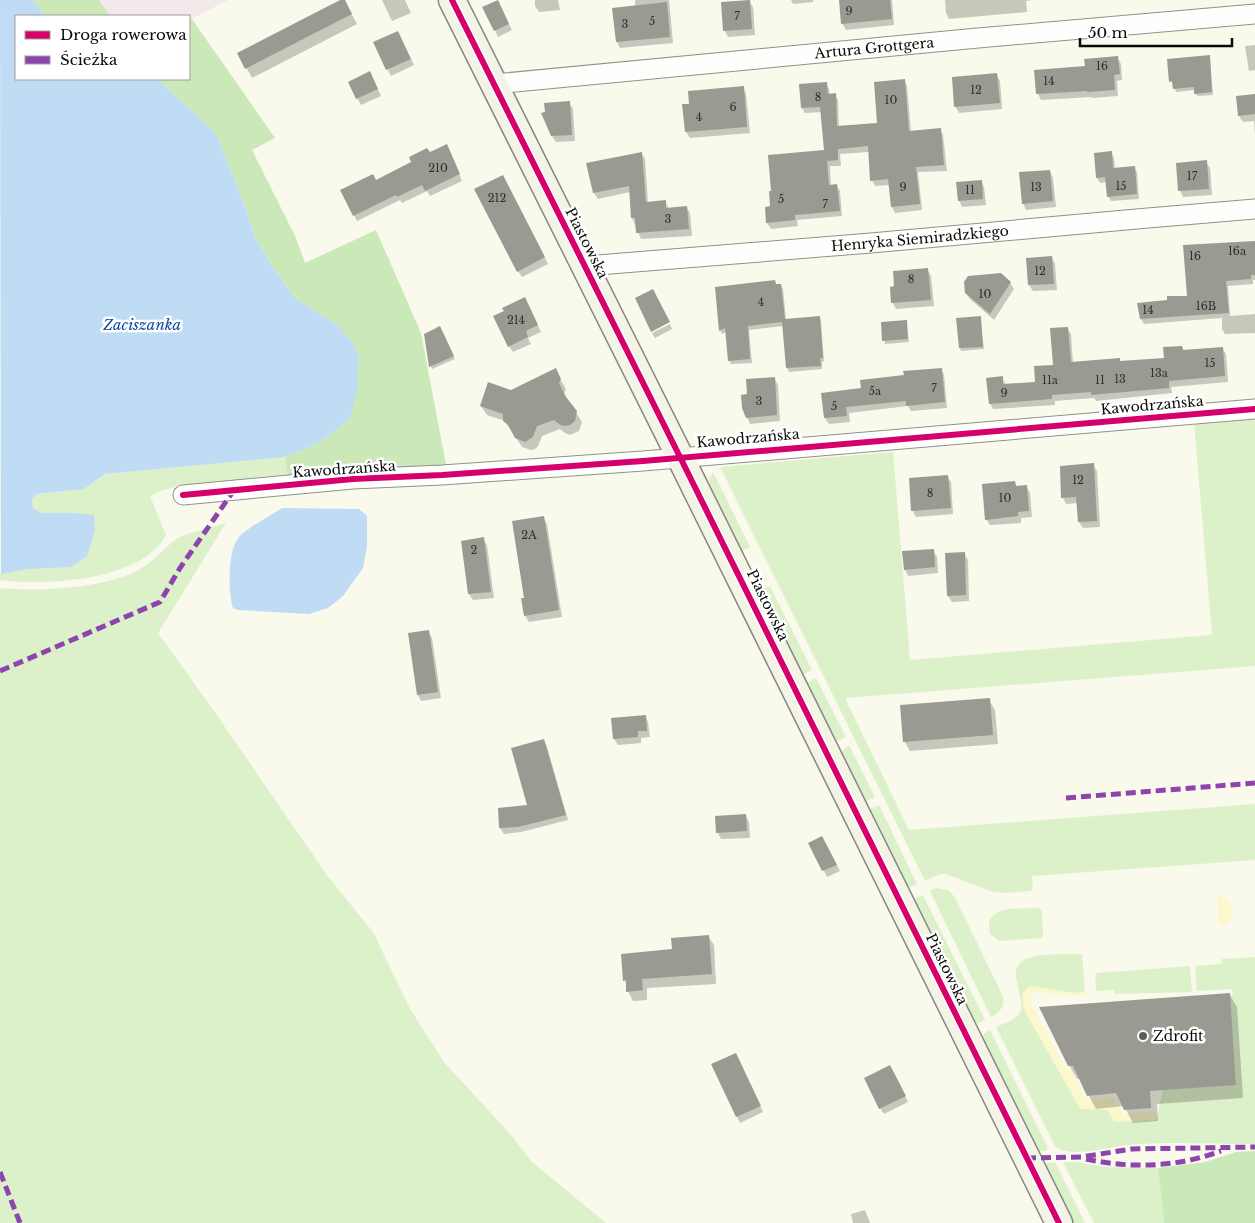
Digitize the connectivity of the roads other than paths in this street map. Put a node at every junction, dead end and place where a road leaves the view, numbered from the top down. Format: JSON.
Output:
{"nodes":[{"id":1,"x":452,"y":0,"type":"edge"},
{"id":2,"x":1255,"y":14,"type":"edge"},
{"id":3,"x":494,"y":84,"type":"junction"},
{"id":4,"x":1255,"y":209,"type":"edge"},
{"id":5,"x":585,"y":266,"type":"junction"},
{"id":6,"x":1255,"y":409,"type":"edge"},
{"id":7,"x":680,"y":456,"type":"junction"},
{"id":8,"x":183,"y":495,"type":"dead end"},
{"id":9,"x":1059,"y":1223,"type":"edge"}],
"edges":[{"from":1,"to":3,"type":"street","name":"Piastowska"},
{"from":2,"to":3,"type":"street","name":"Artura Grottgera"},
{"from":3,"to":5,"type":"street","name":"Piastowska"},
{"from":4,"to":5,"type":"street","name":"Henryka Siemiradzkiego"},
{"from":5,"to":7,"type":"street","name":"Piastowska"},
{"from":6,"to":7,"type":"street","name":"Kawodrzańska"},
{"from":7,"to":8,"type":"street","name":"Kawodrzańska"},
{"from":7,"to":9,"type":"street","name":"Piastowska"}]}
